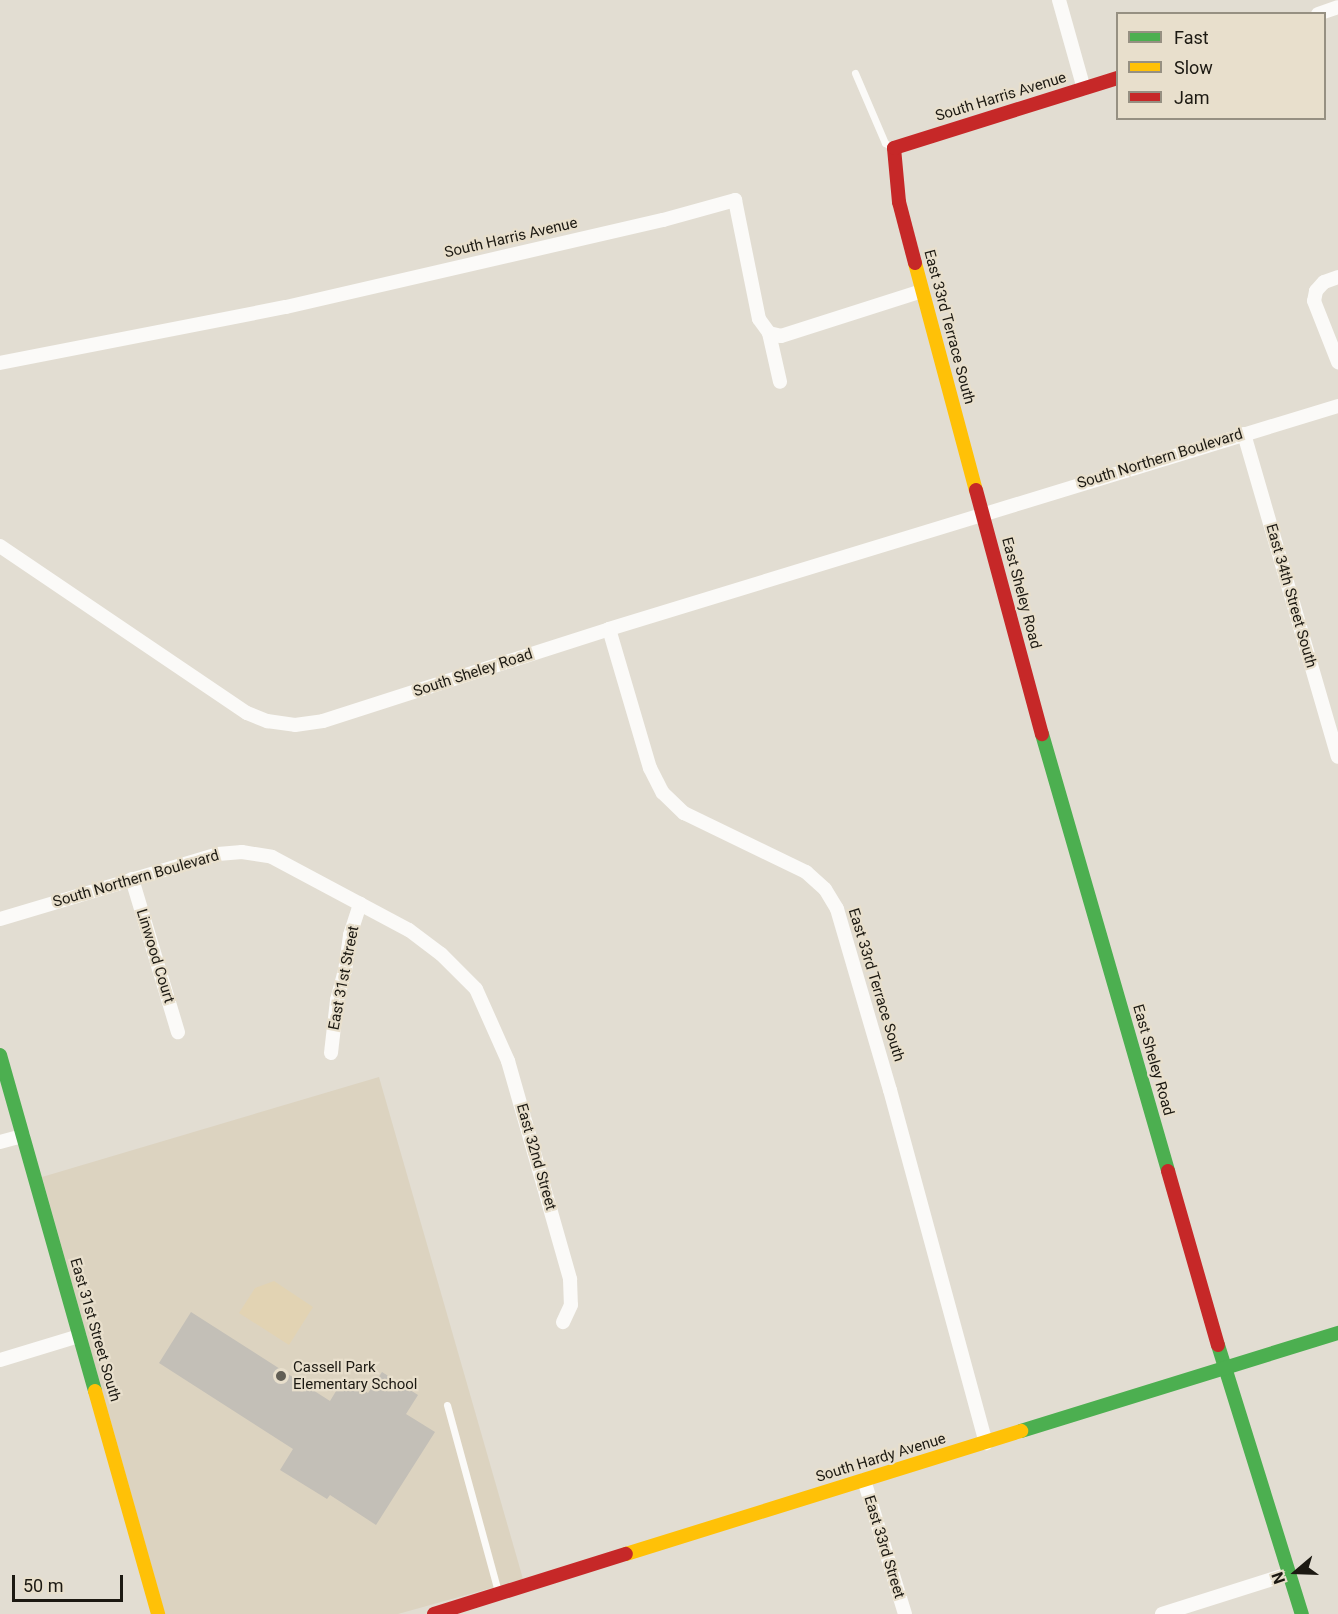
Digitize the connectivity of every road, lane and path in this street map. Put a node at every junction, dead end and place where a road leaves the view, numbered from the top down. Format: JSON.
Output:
{"nodes":[{"id":1,"x":1059,"y":0,"type":"edge"},
{"id":2,"x":1338,"y":7,"type":"edge"},
{"id":3,"x":1324,"y":12,"type":"edge"},
{"id":4,"x":855,"y":73,"type":"dead end"},
{"id":5,"x":1116,"y":79,"type":"edge"},
{"id":6,"x":1084,"y":88,"type":"junction"},
{"id":7,"x":894,"y":148,"type":"junction"},
{"id":8,"x":1338,"y":277,"type":"edge"},
{"id":9,"x":922,"y":291,"type":"junction"},
{"id":10,"x":769,"y":333,"type":"junction"},
{"id":11,"x":1338,"y":362,"type":"edge"},
{"id":12,"x":0,"y":363,"type":"edge"},
{"id":13,"x":780,"y":382,"type":"dead end"},
{"id":14,"x":1338,"y":406,"type":"edge"},
{"id":15,"x":1244,"y":434,"type":"junction"},
{"id":16,"x":982,"y":513,"type":"junction"},
{"id":17,"x":0,"y":546,"type":"edge"},
{"id":18,"x":609,"y":629,"type":"junction"},
{"id":19,"x":1338,"y":757,"type":"edge"},
{"id":20,"x":132,"y":879,"type":"junction"},
{"id":21,"x":360,"y":904,"type":"junction"},
{"id":22,"x":0,"y":919,"type":"edge"},
{"id":23,"x":481,"y":996,"type":"joint"},
{"id":24,"x":178,"y":1032,"type":"dead end"},
{"id":25,"x":331,"y":1053,"type":"dead end"},
{"id":26,"x":0,"y":1055,"type":"edge"},
{"id":27,"x":23,"y":1136,"type":"junction"},
{"id":28,"x":0,"y":1142,"type":"edge"},
{"id":29,"x":563,"y":1322,"type":"dead end"},
{"id":30,"x":1338,"y":1333,"type":"edge"},
{"id":31,"x":79,"y":1336,"type":"junction"},
{"id":32,"x":0,"y":1360,"type":"edge"},
{"id":33,"x":1225,"y":1369,"type":"junction"},
{"id":34,"x":447,"y":1406,"type":"dead end"},
{"id":35,"x":986,"y":1443,"type":"junction"},
{"id":36,"x":864,"y":1480,"type":"junction"},
{"id":37,"x":1288,"y":1574,"type":"junction"},
{"id":38,"x":499,"y":1594,"type":"junction"},
{"id":39,"x":158,"y":1614,"type":"edge"},
{"id":40,"x":434,"y":1614,"type":"edge"},
{"id":41,"x":905,"y":1614,"type":"edge"},
{"id":42,"x":1162,"y":1614,"type":"edge"},
{"id":43,"x":1302,"y":1614,"type":"edge"}],
"edges":[{"from":1,"to":6,"type":"street"},
{"from":2,"to":3,"type":"street"},
{"from":4,"to":7,"type":"lane"},
{"from":5,"to":6,"type":"street","name":"South Harris Avenue"},
{"from":6,"to":7,"type":"street","name":"South Harris Avenue"},
{"from":7,"to":9,"type":"street","name":"East 33rd Terrace South"},
{"from":8,"to":11,"type":"street"},
{"from":9,"to":10,"type":"street"},
{"from":9,"to":16,"type":"street","name":"East 33rd Terrace South"},
{"from":10,"to":12,"type":"street","name":"South Harris Avenue"},
{"from":10,"to":13,"type":"street"},
{"from":14,"to":15,"type":"street","name":"South Northern Boulevard"},
{"from":15,"to":16,"type":"street","name":"South Northern Boulevard"},
{"from":15,"to":19,"type":"street","name":"East 34th Street South"},
{"from":16,"to":18,"type":"street","name":"South Sheley Road"},
{"from":16,"to":33,"type":"street","name":"East Sheley Road"},
{"from":17,"to":18,"type":"street","name":"South Sheley Road"},
{"from":18,"to":35,"type":"street","name":"East 33rd Terrace South"},
{"from":20,"to":21,"type":"street","name":"South Northern Boulevard"},
{"from":20,"to":22,"type":"street","name":"South Northern Boulevard"},
{"from":20,"to":24,"type":"street","name":"Linwood Court"},
{"from":21,"to":23,"type":"street","name":"South Northern Boulevard"},
{"from":21,"to":25,"type":"street","name":"East 31st Street"},
{"from":23,"to":29,"type":"street","name":"East 32nd Street"},
{"from":26,"to":27,"type":"street","name":"East 31st Street South"},
{"from":27,"to":28,"type":"street"},
{"from":27,"to":31,"type":"street","name":"East 31st Street South"},
{"from":30,"to":33,"type":"street","name":"South Hardy Avenue"},
{"from":31,"to":32,"type":"street"},
{"from":31,"to":39,"type":"street","name":"East 31st Street South"},
{"from":33,"to":35,"type":"street","name":"South Hardy Avenue"},
{"from":33,"to":37,"type":"street","name":"East Sheley Road"},
{"from":34,"to":38,"type":"lane"},
{"from":35,"to":36,"type":"street","name":"South Hardy Avenue"},
{"from":36,"to":38,"type":"street","name":"South Hardy Avenue"},
{"from":36,"to":41,"type":"street","name":"East 33rd Street"},
{"from":37,"to":42,"type":"street"},
{"from":37,"to":43,"type":"street","name":"East Sheley Road"},
{"from":38,"to":40,"type":"street","name":"South Hardy Avenue"}]}
